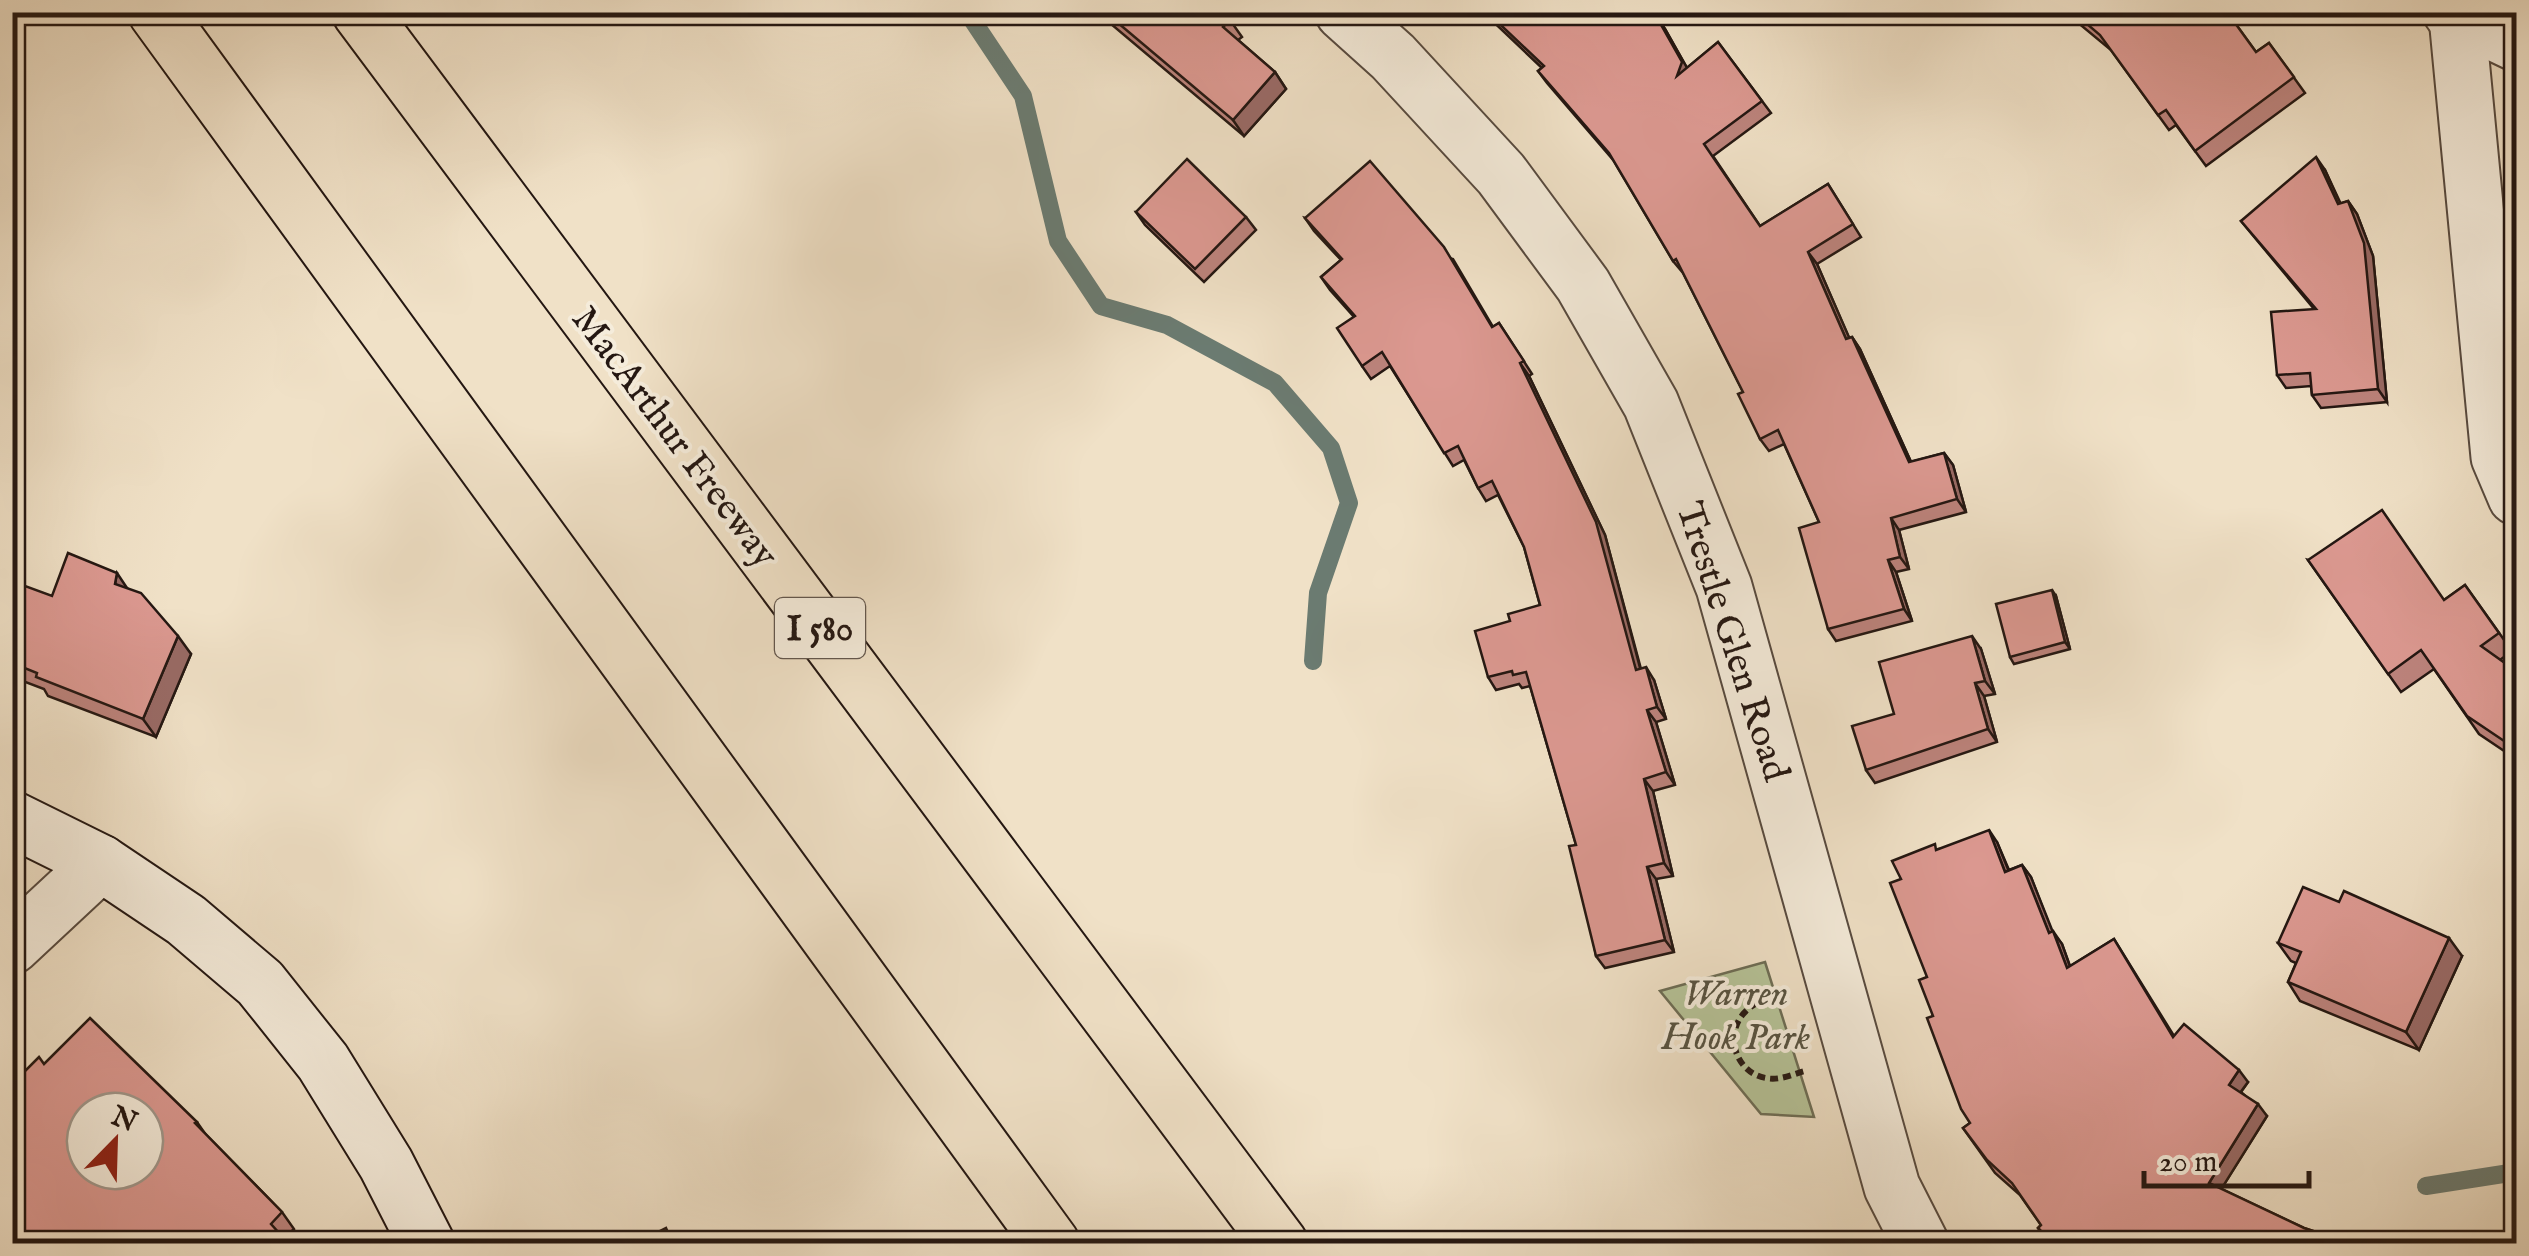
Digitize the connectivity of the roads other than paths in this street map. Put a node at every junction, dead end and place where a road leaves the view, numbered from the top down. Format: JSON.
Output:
{"nodes":[{"id":1,"x":156,"y":12,"type":"edge"},
{"id":2,"x":360,"y":12,"type":"edge"},
{"id":3,"x":1343,"y":12,"type":"edge"},
{"id":4,"x":2454,"y":15,"type":"edge"},
{"id":5,"x":2516,"y":43,"type":"edge"},
{"id":6,"x":2516,"y":497,"type":"edge"},
{"id":7,"x":12,"y":819,"type":"edge"},
{"id":8,"x":101,"y":863,"type":"junction"},
{"id":9,"x":12,"y":946,"type":"edge"},
{"id":10,"x":427,"y":1244,"type":"edge"},
{"id":11,"x":1052,"y":1244,"type":"edge"},
{"id":12,"x":1280,"y":1244,"type":"edge"},
{"id":13,"x":1921,"y":1244,"type":"edge"}],
"edges":[{"from":1,"to":11,"type":"highway"},
{"from":2,"to":12,"type":"highway","name":"MacArthur Freeway","number":"I 580"},
{"from":3,"to":13,"type":"street","name":"Trestle Glen Road"},
{"from":4,"to":5,"type":"street"},
{"from":4,"to":6,"type":"street"},
{"from":7,"to":8,"type":"street"},
{"from":8,"to":9,"type":"street"},
{"from":8,"to":10,"type":"street"}]}
